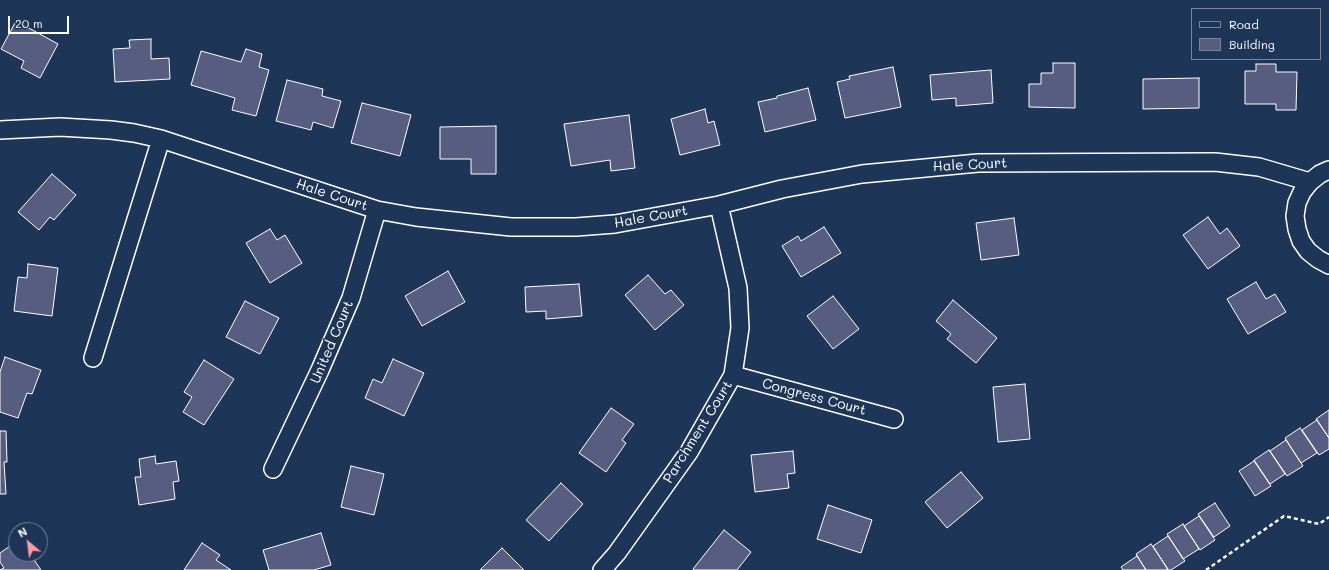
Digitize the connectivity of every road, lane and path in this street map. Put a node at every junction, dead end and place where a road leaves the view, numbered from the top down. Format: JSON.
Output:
{"nodes":[{"id":1,"x":0,"y":130,"type":"edge"},
{"id":2,"x":161,"y":139,"type":"junction"},
{"id":3,"x":1329,"y":170,"type":"edge"},
{"id":4,"x":1310,"y":182,"type":"junction"},
{"id":5,"x":719,"y":205,"type":"junction"},
{"id":6,"x":377,"y":210,"type":"junction"},
{"id":7,"x":1329,"y":265,"type":"edge"},
{"id":8,"x":93,"y":358,"type":"dead end"},
{"id":9,"x":734,"y":375,"type":"junction"},
{"id":10,"x":894,"y":419,"type":"dead end"},
{"id":11,"x":273,"y":469,"type":"dead end"},
{"id":12,"x":1329,"y":517,"type":"edge"},
{"id":13,"x":602,"y":570,"type":"edge"},
{"id":14,"x":1206,"y":570,"type":"edge"}],
"edges":[{"from":1,"to":2,"type":"street","name":"Hale Court"},
{"from":2,"to":6,"type":"street","name":"Hale Court"},
{"from":2,"to":8,"type":"street"},
{"from":3,"to":4,"type":"street"},
{"from":4,"to":5,"type":"street","name":"Hale Court"},
{"from":4,"to":7,"type":"street"},
{"from":5,"to":6,"type":"street","name":"Hale Court"},
{"from":5,"to":9,"type":"street","name":"Parchment Court"},
{"from":6,"to":11,"type":"street","name":"United Court"},
{"from":9,"to":10,"type":"street","name":"Congress Court"},
{"from":9,"to":13,"type":"street","name":"Parchment Court"},
{"from":12,"to":14,"type":"path"}]}
